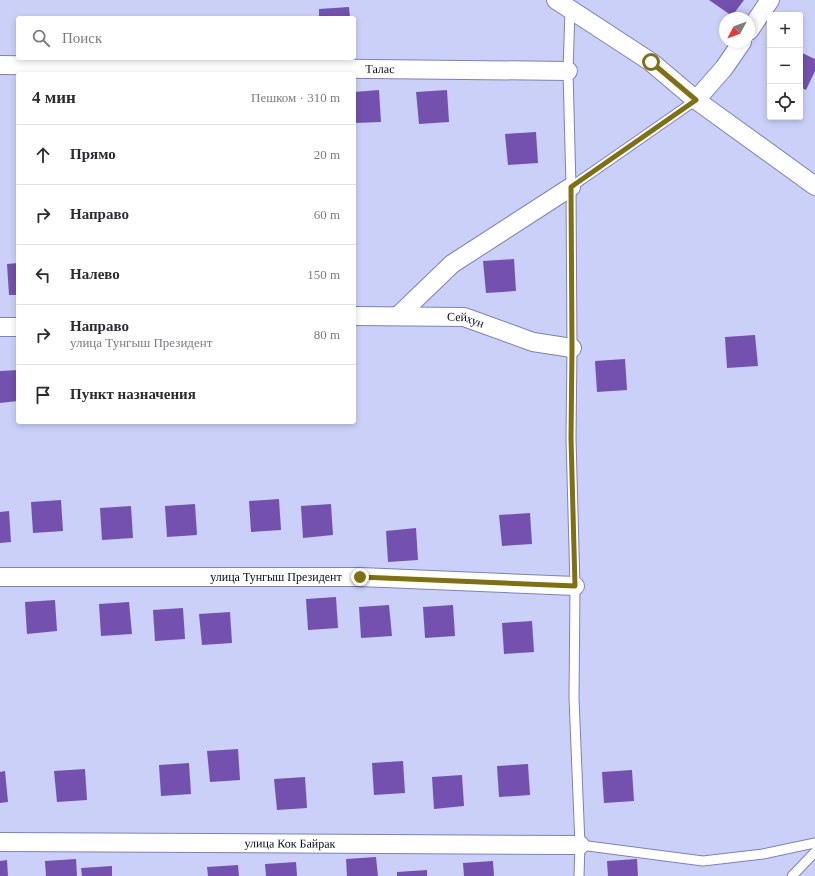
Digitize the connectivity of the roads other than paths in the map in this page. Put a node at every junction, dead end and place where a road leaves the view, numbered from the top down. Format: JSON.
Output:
{"nodes":[{"id":1,"x":770,"y":0,"type":"edge"},
{"id":2,"x":563,"y":5,"type":"edge"},
{"id":3,"x":755,"y":22,"type":"edge"},
{"id":4,"x":738,"y":48,"type":"edge"},
{"id":5,"x":0,"y":65,"type":"edge"},
{"id":6,"x":568,"y":71,"type":"junction"},
{"id":7,"x":696,"y":100,"type":"junction"},
{"id":8,"x":815,"y":186,"type":"edge"},
{"id":9,"x":571,"y":187,"type":"junction"},
{"id":10,"x":356,"y":316,"type":"edge"},
{"id":11,"x":398,"y":316,"type":"junction"},
{"id":12,"x":0,"y":327,"type":"edge"},
{"id":13,"x":16,"y":327,"type":"edge"},
{"id":14,"x":572,"y":348,"type":"junction"},
{"id":15,"x":0,"y":577,"type":"edge"},
{"id":16,"x":575,"y":586,"type":"junction"},
{"id":17,"x":0,"y":842,"type":"edge"},
{"id":18,"x":815,"y":843,"type":"edge"},
{"id":19,"x":580,"y":845,"type":"junction"},
{"id":20,"x":815,"y":852,"type":"edge"},
{"id":21,"x":579,"y":876,"type":"edge"},
{"id":22,"x":792,"y":876,"type":"edge"}],
"edges":[{"from":1,"to":3,"type":"street"},
{"from":2,"to":6,"type":"lane"},
{"from":2,"to":7,"type":"street"},
{"from":4,"to":7,"type":"street"},
{"from":5,"to":6,"type":"street","name":"Талас"},
{"from":6,"to":9,"type":"lane"},
{"from":7,"to":8,"type":"street"},
{"from":7,"to":9,"type":"lane"},
{"from":9,"to":11,"type":"street"},
{"from":9,"to":14,"type":"lane"},
{"from":10,"to":11,"type":"street","name":"Сейхун"},
{"from":11,"to":14,"type":"street","name":"Сейхун"},
{"from":12,"to":13,"type":"street"},
{"from":14,"to":16,"type":"lane"},
{"from":15,"to":16,"type":"street","name":"улица Тунгыш Президент"},
{"from":16,"to":19,"type":"lane"},
{"from":17,"to":19,"type":"street","name":"улица Кок Байрак"},
{"from":18,"to":19,"type":"lane"},
{"from":19,"to":21,"type":"lane"},
{"from":20,"to":22,"type":"lane"}]}
